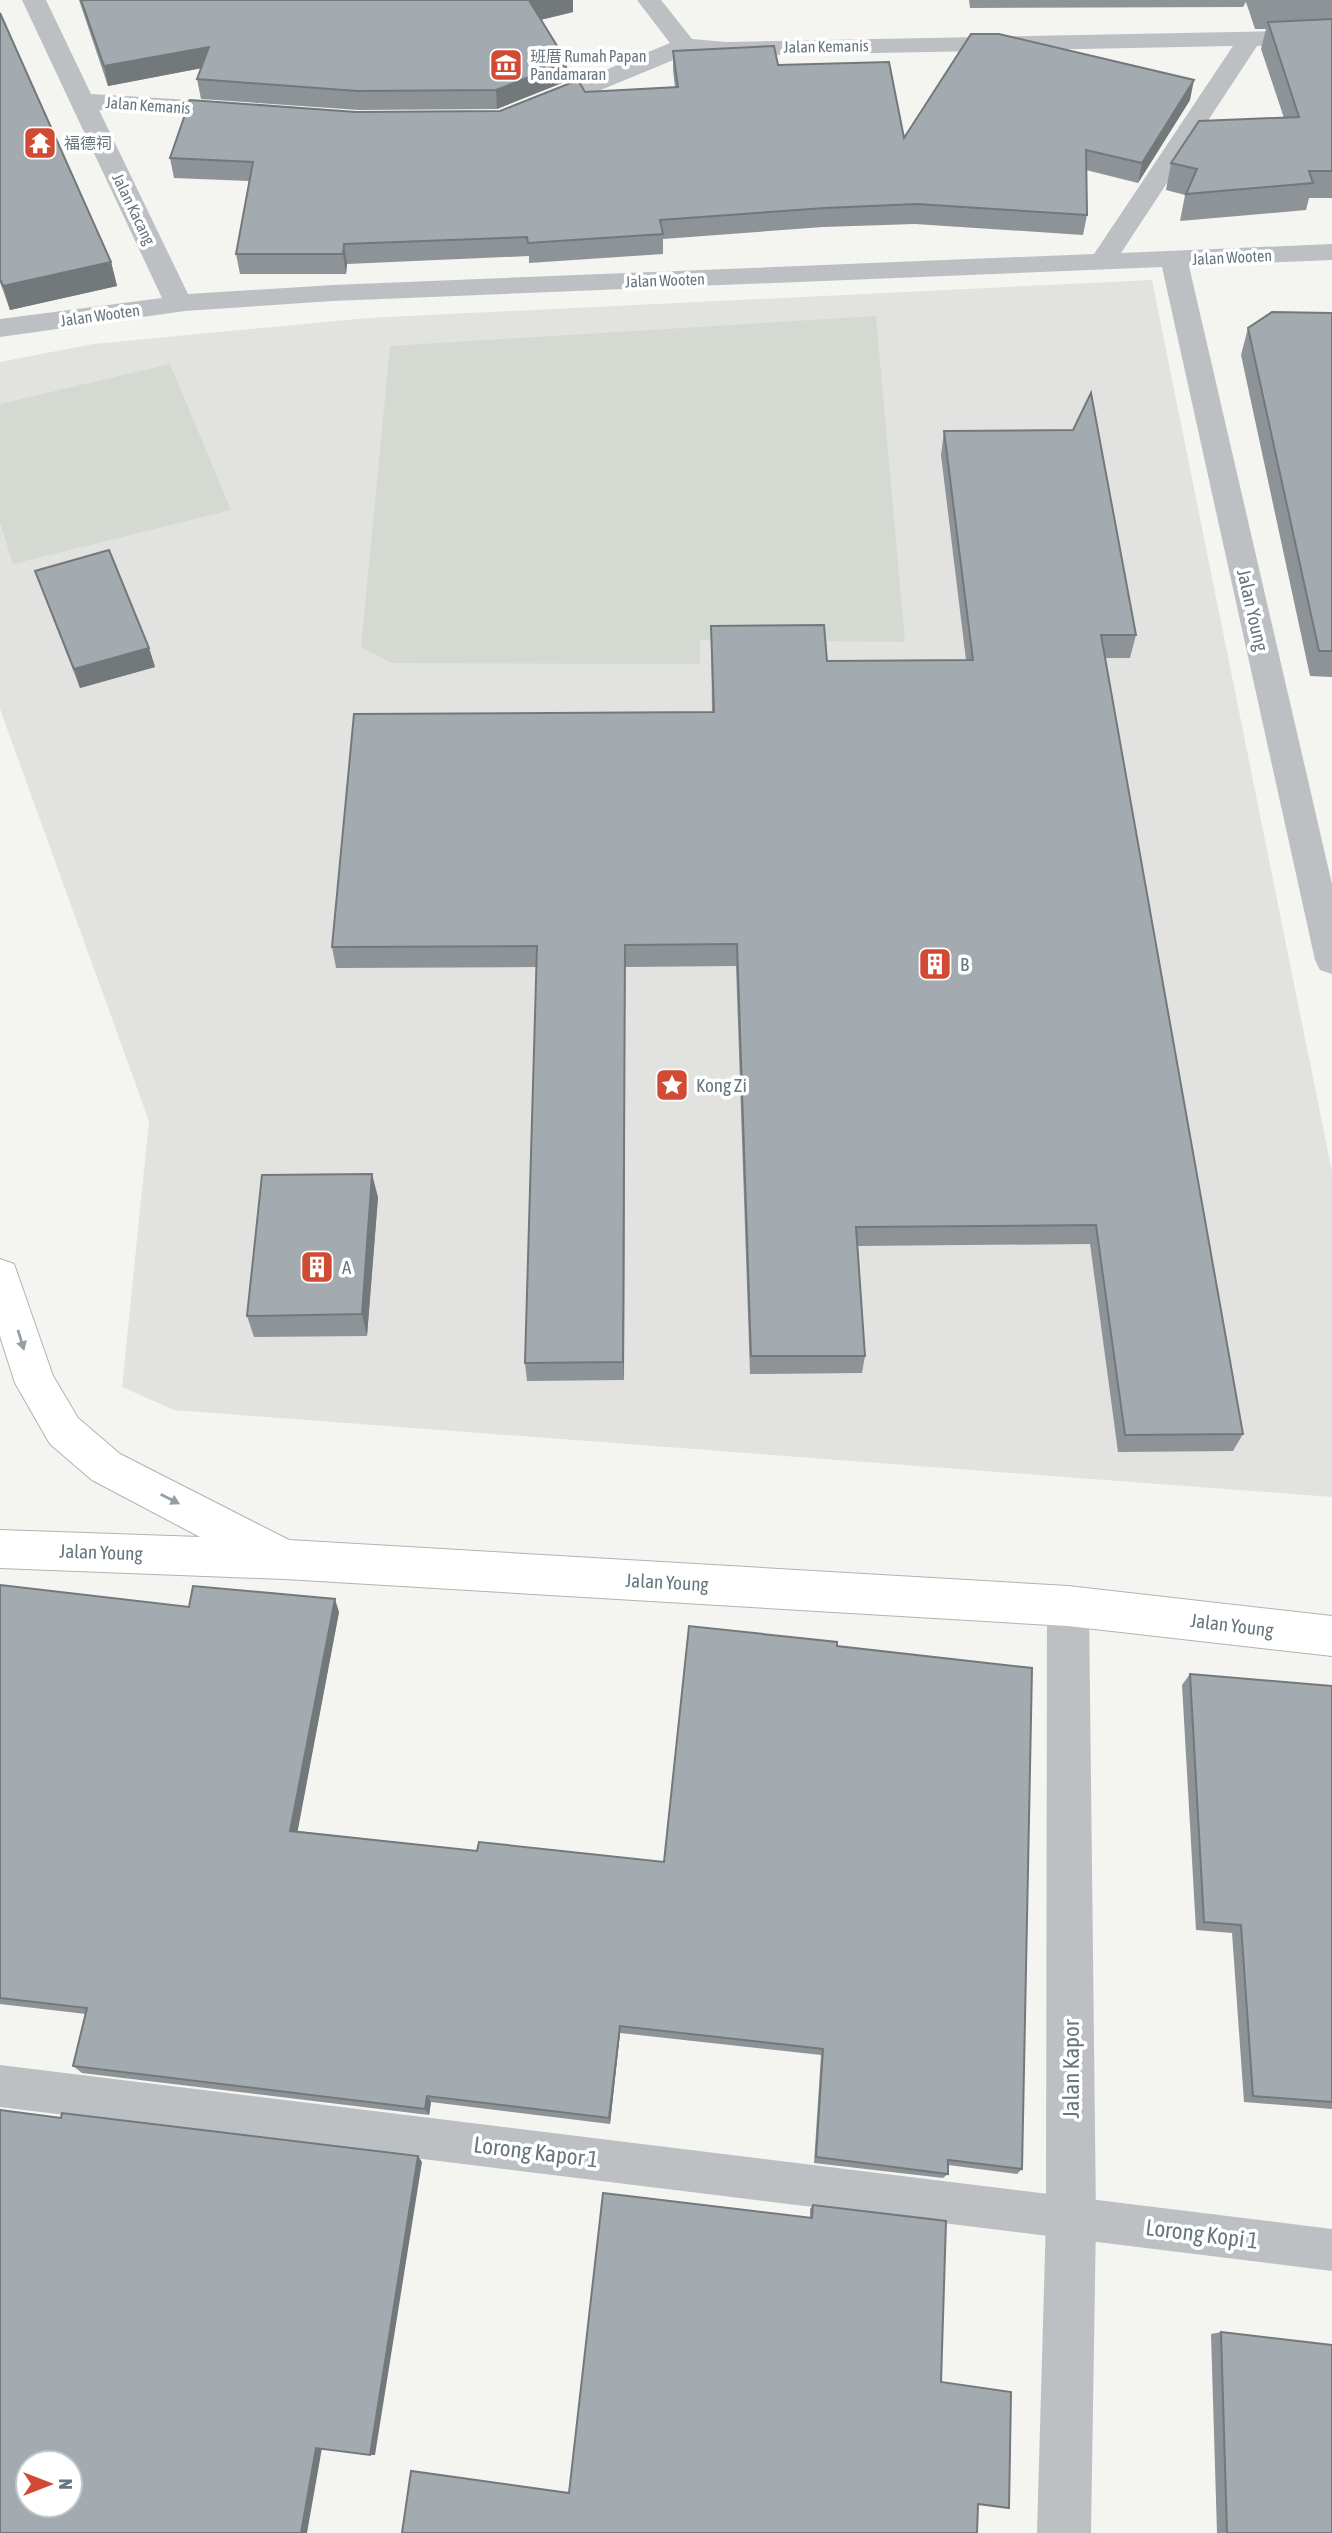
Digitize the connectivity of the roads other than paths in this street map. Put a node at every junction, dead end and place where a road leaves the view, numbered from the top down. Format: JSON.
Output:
{"nodes":[{"id":1,"x":34,"y":0,"type":"edge"},
{"id":2,"x":649,"y":0,"type":"edge"},
{"id":3,"x":1251,"y":37,"type":"junction"},
{"id":4,"x":1332,"y":37,"type":"edge"},
{"id":5,"x":685,"y":46,"type":"junction"},
{"id":6,"x":82,"y":101,"type":"junction"},
{"id":7,"x":270,"y":113,"type":"edge"},
{"id":8,"x":511,"y":117,"type":"edge"},
{"id":9,"x":1332,"y":252,"type":"edge"},
{"id":10,"x":1174,"y":260,"type":"junction"},
{"id":11,"x":1101,"y":263,"type":"junction"},
{"id":12,"x":180,"y":304,"type":"junction"},
{"id":13,"x":0,"y":328,"type":"edge"},
{"id":14,"x":1332,"y":960,"type":"edge"},
{"id":15,"x":0,"y":1276,"type":"edge"},
{"id":16,"x":0,"y":1549,"type":"edge"},
{"id":17,"x":285,"y":1559,"type":"junction"},
{"id":18,"x":1068,"y":1606,"type":"junction"},
{"id":19,"x":1332,"y":1636,"type":"edge"},
{"id":20,"x":0,"y":2085,"type":"edge"},
{"id":21,"x":1071,"y":2218,"type":"junction"},
{"id":22,"x":1332,"y":2250,"type":"edge"},
{"id":23,"x":1064,"y":2533,"type":"edge"}],
"edges":[{"from":1,"to":6,"type":"street","name":"Jalan Kacang"},
{"from":2,"to":5,"type":"street"},
{"from":3,"to":4,"type":"street","name":"Jalan Kemanis"},
{"from":3,"to":5,"type":"street","name":"Jalan Kemanis"},
{"from":3,"to":11,"type":"street"},
{"from":5,"to":8,"type":"street","name":"Jalan Kemanis"},
{"from":6,"to":7,"type":"street","name":"Jalan Kemanis"},
{"from":6,"to":12,"type":"street","name":"Jalan Kacang"},
{"from":9,"to":10,"type":"street","name":"Jalan Wooten"},
{"from":10,"to":11,"type":"street","name":"Jalan Wooten"},
{"from":10,"to":14,"type":"street","name":"Jalan Young"},
{"from":11,"to":12,"type":"street","name":"Jalan Wooten"},
{"from":12,"to":13,"type":"street","name":"Jalan Wooten"},
{"from":15,"to":17,"type":"main road","one_way":true},
{"from":16,"to":17,"type":"main road","name":"Jalan Young"},
{"from":17,"to":18,"type":"main road","name":"Jalan Young"},
{"from":18,"to":19,"type":"main road","name":"Jalan Young"},
{"from":18,"to":21,"type":"street","name":"Jalan Kapor"},
{"from":20,"to":21,"type":"lane","name":"Lorong Kapor 1"},
{"from":21,"to":22,"type":"lane","name":"Lorong Kopi 1"},
{"from":21,"to":23,"type":"street","name":"Jalan Kapor"}]}
